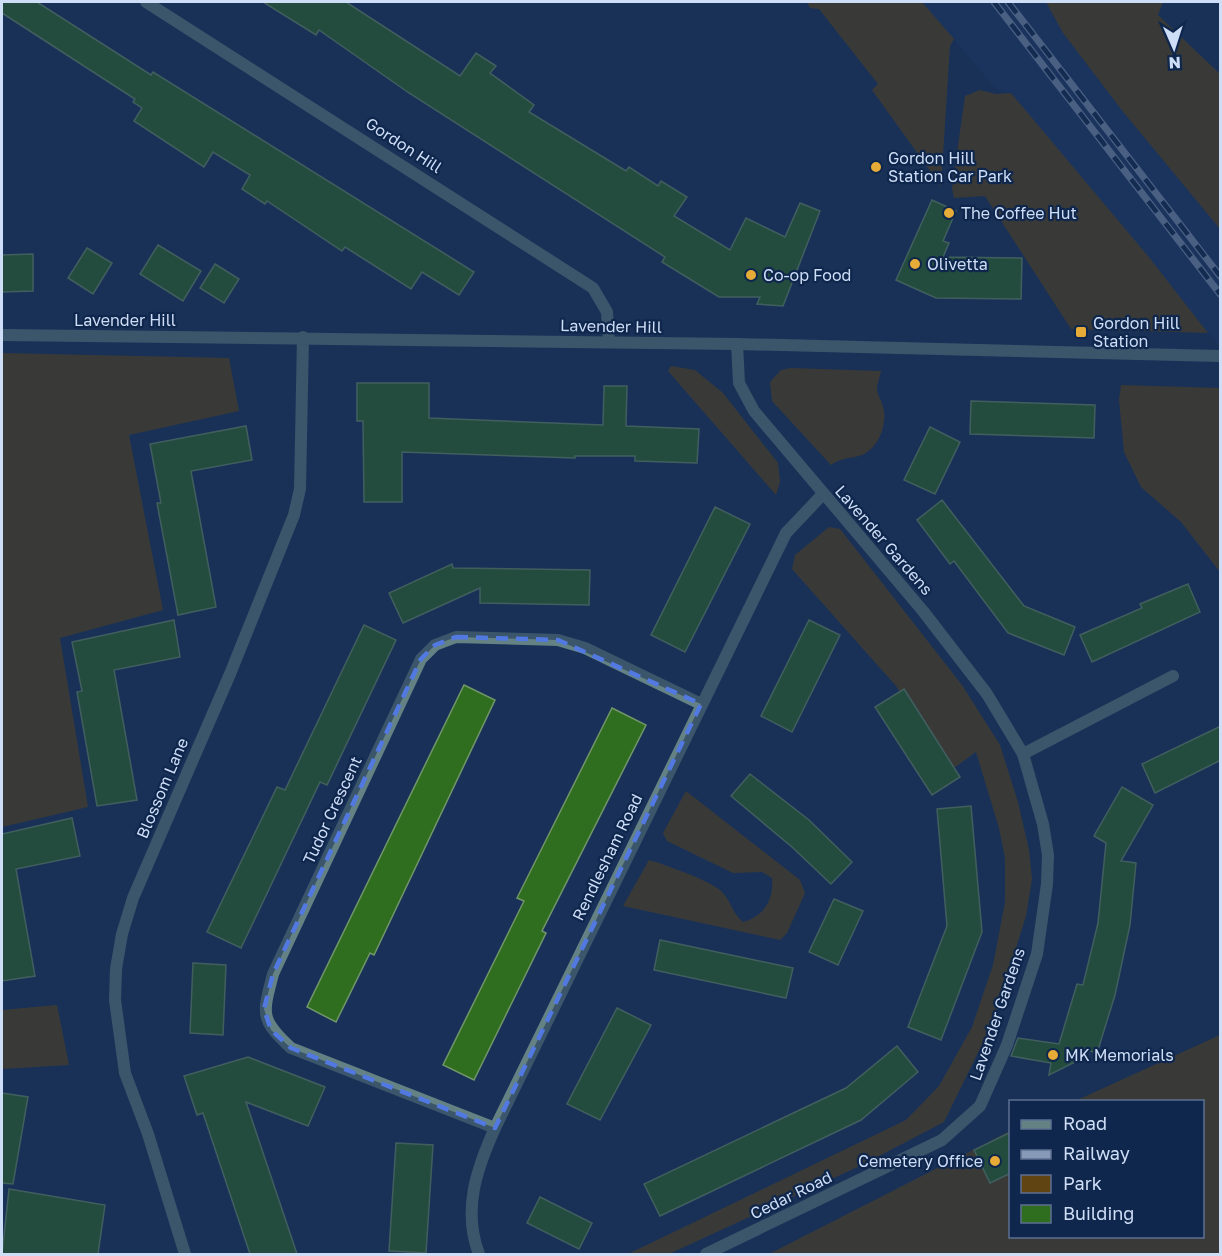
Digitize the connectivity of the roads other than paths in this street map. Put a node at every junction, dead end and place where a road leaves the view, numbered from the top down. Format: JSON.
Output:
{"nodes":[{"id":1,"x":146,"y":2,"type":"edge"},
{"id":2,"x":2,"y":334,"type":"edge"},
{"id":3,"x":303,"y":337,"type":"junction"},
{"id":4,"x":609,"y":342,"type":"junction"},
{"id":5,"x":737,"y":344,"type":"junction"},
{"id":6,"x":1221,"y":356,"type":"edge"},
{"id":7,"x":823,"y":494,"type":"junction"},
{"id":8,"x":1173,"y":676,"type":"dead end"},
{"id":9,"x":701,"y":704,"type":"junction"},
{"id":10,"x":1023,"y":754,"type":"junction"},
{"id":11,"x":980,"y":1106,"type":"joint"},
{"id":12,"x":495,"y":1128,"type":"junction"},
{"id":13,"x":185,"y":1254,"type":"edge"},
{"id":14,"x":479,"y":1254,"type":"edge"},
{"id":15,"x":706,"y":1254,"type":"edge"}],
"edges":[{"from":1,"to":4,"type":"street","name":"Gordon Hill"},
{"from":2,"to":3,"type":"street","name":"Lavender Hill"},
{"from":3,"to":4,"type":"street","name":"Lavender Hill"},
{"from":3,"to":13,"type":"street","name":"Blossom Lane"},
{"from":4,"to":5,"type":"street","name":"Lavender Hill"},
{"from":5,"to":6,"type":"street","name":"Lavender Hill"},
{"from":5,"to":7,"type":"street","name":"Lavender Gardens"},
{"from":7,"to":9,"type":"street","name":"Rendlesham Road"},
{"from":7,"to":10,"type":"street","name":"Lavender Gardens"},
{"from":8,"to":10,"type":"street"},
{"from":9,"to":12,"type":"street","name":"Rendlesham Road"},
{"from":9,"to":12,"type":"street","name":"Tudor Crescent"},
{"from":10,"to":11,"type":"street","name":"Lavender Gardens"},
{"from":11,"to":15,"type":"street","name":"Cedar Road"},
{"from":12,"to":14,"type":"street","name":"Rendlesham Road"}]}
